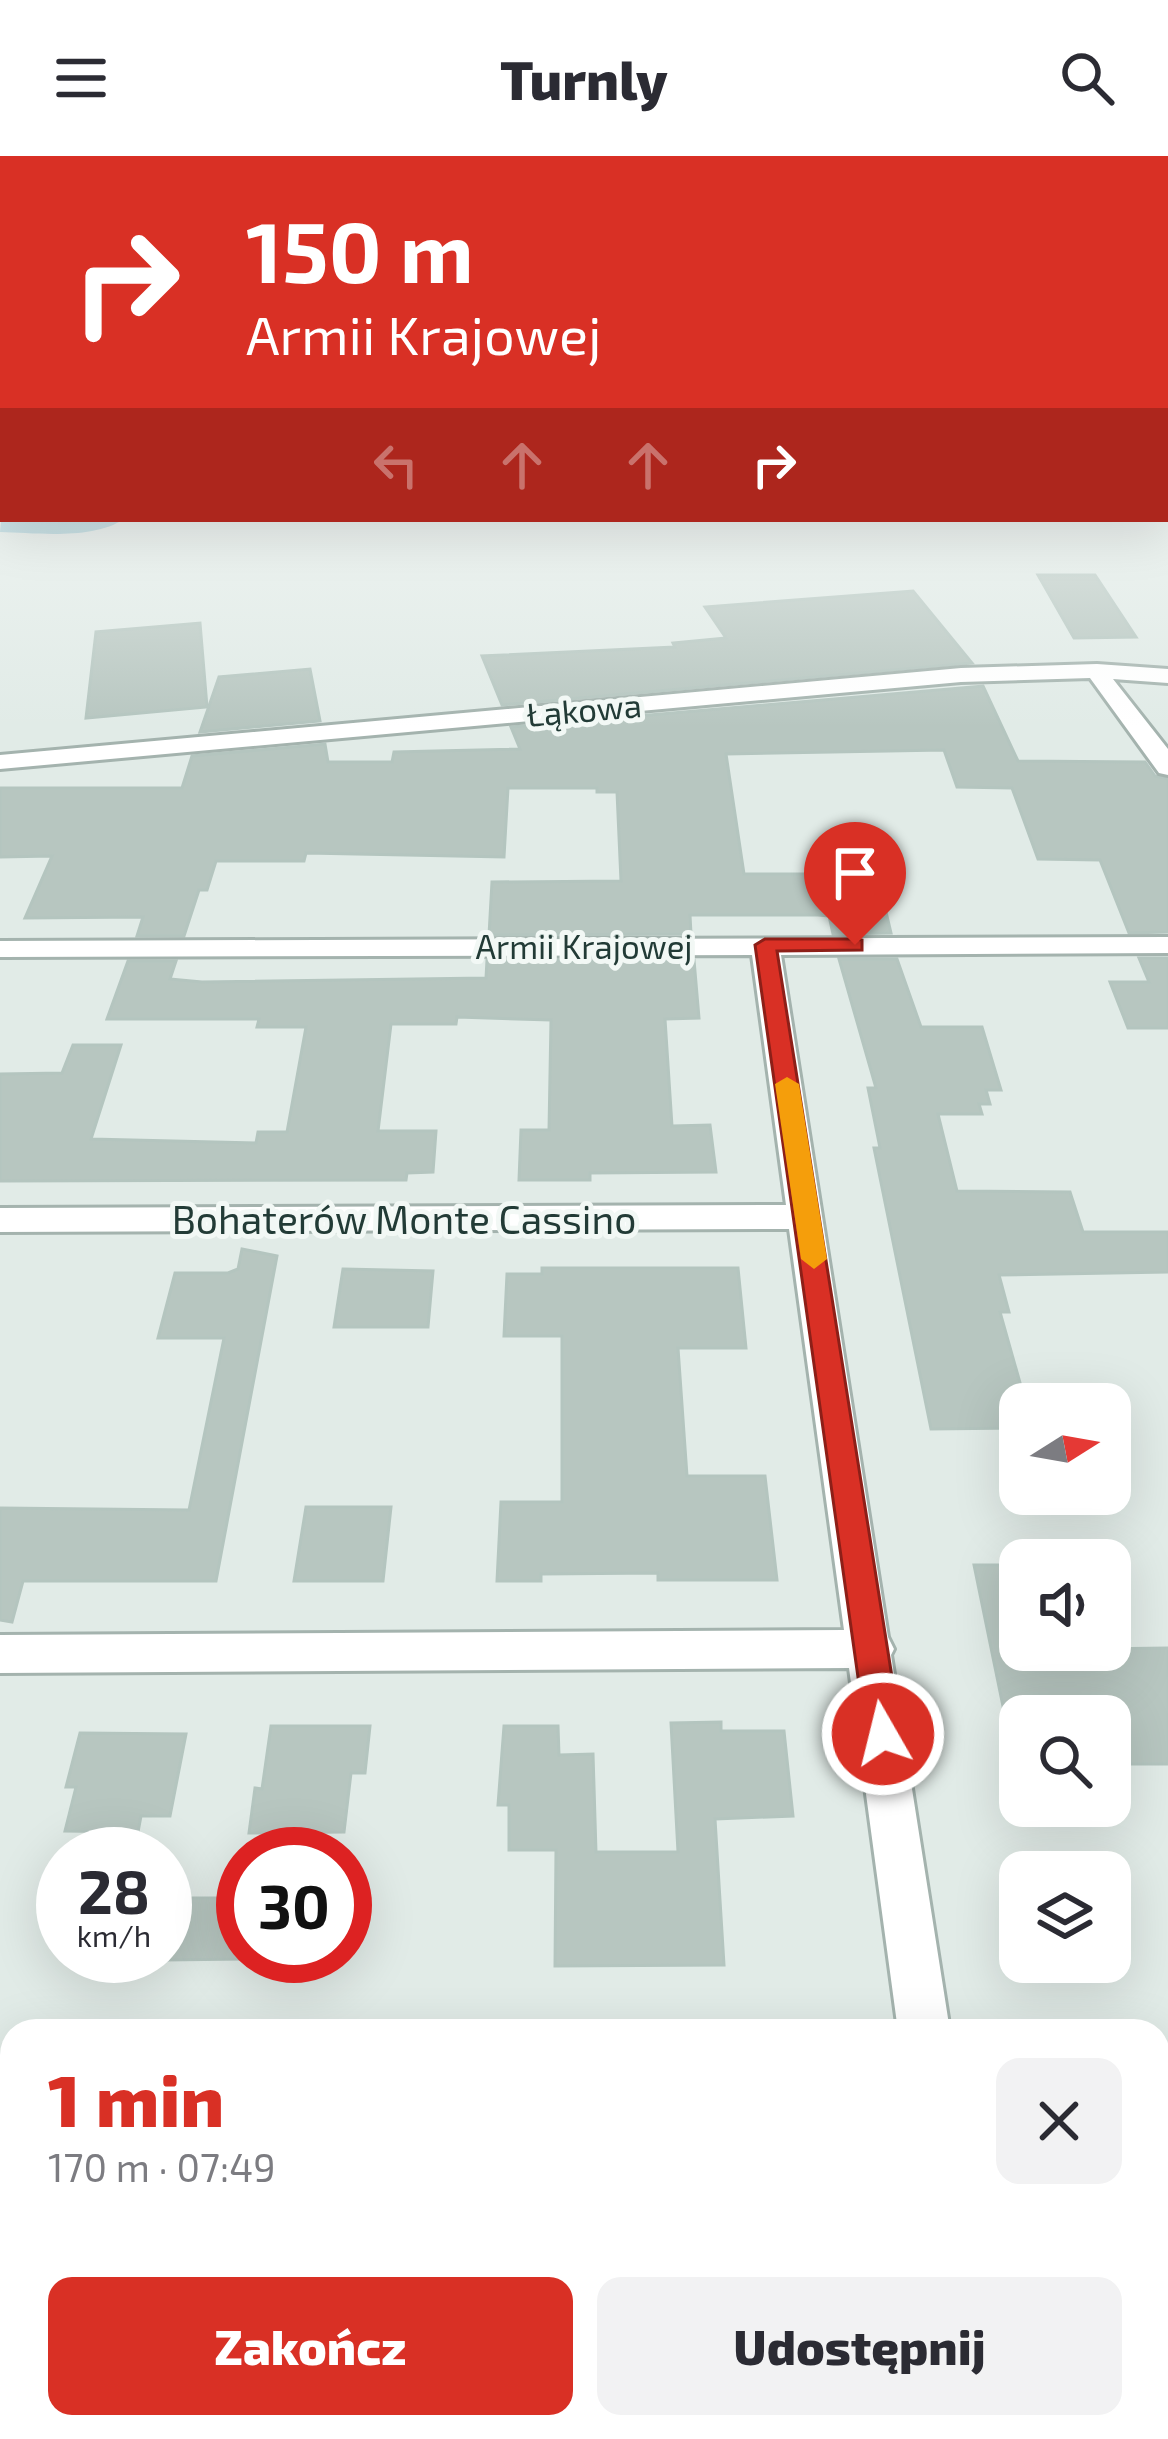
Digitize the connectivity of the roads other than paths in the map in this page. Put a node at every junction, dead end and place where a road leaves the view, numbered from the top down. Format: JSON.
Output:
{"nodes":[{"id":1,"x":1097,"y":671,"type":"junction"},
{"id":2,"x":1168,"y":676,"type":"edge"},
{"id":3,"x":0,"y":762,"type":"edge"},
{"id":4,"x":1168,"y":768,"type":"edge"},
{"id":5,"x":765,"y":945,"type":"junction"},
{"id":6,"x":1168,"y":945,"type":"edge"},
{"id":7,"x":0,"y":949,"type":"edge"},
{"id":8,"x":808,"y":1217,"type":"junction"},
{"id":9,"x":0,"y":1220,"type":"edge"},
{"id":10,"x":872,"y":1649,"type":"junction"},
{"id":11,"x":0,"y":1654,"type":"edge"},
{"id":12,"x":922,"y":2019,"type":"edge"}],
"edges":[{"from":1,"to":2,"type":"street","name":"Łąkowa"},
{"from":1,"to":3,"type":"street","name":"Łąkowa"},
{"from":1,"to":4,"type":"street"},
{"from":5,"to":6,"type":"street","name":"Armii Krajowej"},
{"from":5,"to":7,"type":"street","name":"Armii Krajowej"},
{"from":5,"to":8,"type":"street"},
{"from":8,"to":9,"type":"street","name":"Bohaterów Monte Cassino"},
{"from":8,"to":10,"type":"street"},
{"from":10,"to":11,"type":"street"},
{"from":10,"to":12,"type":"street"}]}
